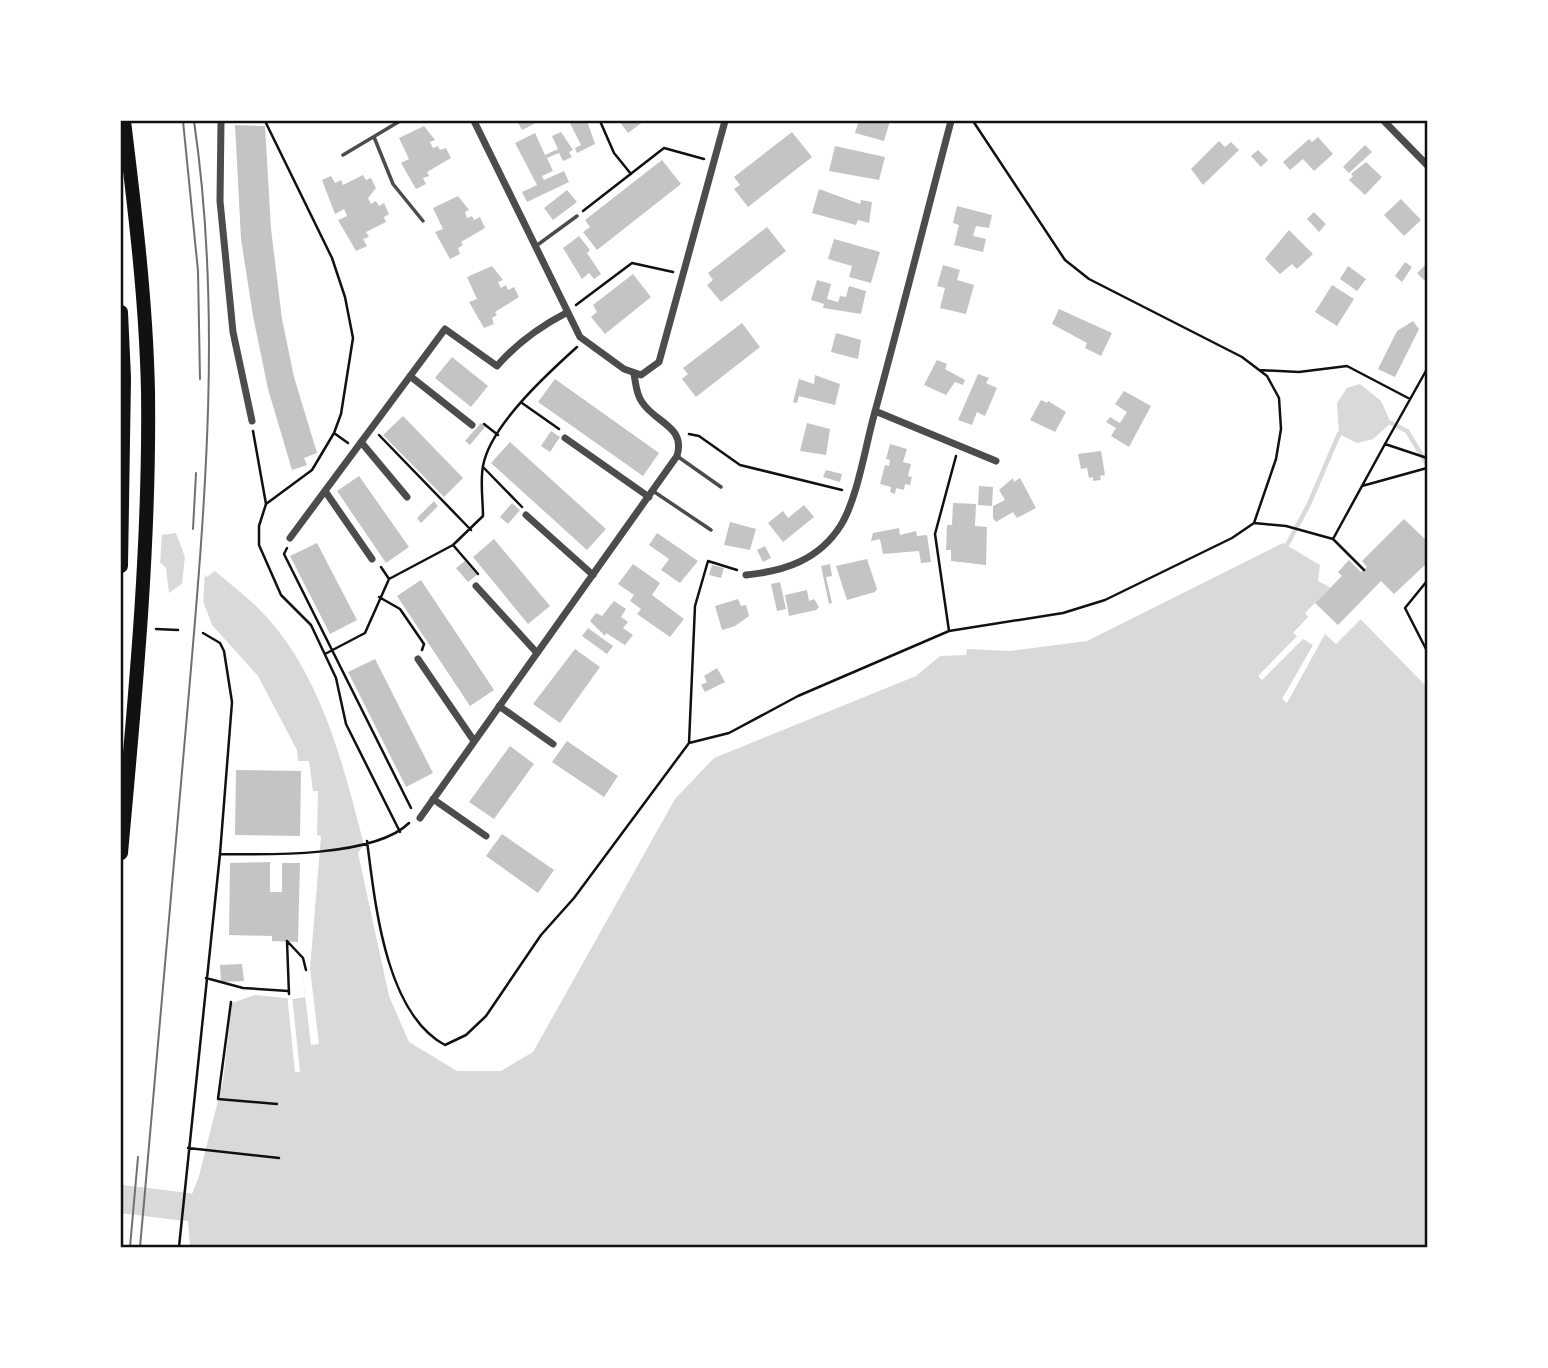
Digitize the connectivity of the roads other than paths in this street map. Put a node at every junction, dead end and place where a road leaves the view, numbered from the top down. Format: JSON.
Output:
{"nodes":[{"id":1,"x":124,"y":121,"type":"edge"},
{"id":2,"x":221,"y":121,"type":"edge"},
{"id":3,"x":400,"y":121,"type":"edge"},
{"id":4,"x":474,"y":121,"type":"edge"},
{"id":5,"x":725,"y":121,"type":"edge"},
{"id":6,"x":951,"y":121,"type":"edge"},
{"id":7,"x":1384,"y":121,"type":"edge"},
{"id":8,"x":374,"y":137,"type":"junction"},
{"id":9,"x":343,"y":156,"type":"dead end"},
{"id":10,"x":1427,"y":165,"type":"edge"},
{"id":11,"x":577,"y":216,"type":"road end"},
{"id":12,"x":423,"y":221,"type":"dead end"},
{"id":13,"x":535,"y":247,"type":"junction"},
{"id":14,"x":121,"y":312,"type":"edge"},
{"id":15,"x":566,"y":313,"type":"junction"},
{"id":16,"x":634,"y":374,"type":"junction"},
{"id":17,"x":410,"y":376,"type":"junction"},
{"id":18,"x":875,"y":411,"type":"junction"},
{"id":19,"x":252,"y":421,"type":"road end"},
{"id":20,"x":471,"y":425,"type":"road end"},
{"id":21,"x":565,"y":438,"type":"road end"},
{"id":22,"x":358,"y":446,"type":"junction"},
{"id":23,"x":677,"y":456,"type":"junction"},
{"id":24,"x":996,"y":461,"type":"dead end"},
{"id":25,"x":721,"y":487,"type":"dead end"},
{"id":26,"x":325,"y":491,"type":"junction"},
{"id":27,"x":651,"y":494,"type":"junction"},
{"id":28,"x":407,"y":496,"type":"dead end"},
{"id":29,"x":526,"y":515,"type":"road end"},
{"id":30,"x":711,"y":530,"type":"dead end"},
{"id":31,"x":290,"y":538,"type":"road end"},
{"id":32,"x":372,"y":559,"type":"dead end"},
{"id":33,"x":121,"y":566,"type":"edge"},
{"id":34,"x":593,"y":575,"type":"junction"},
{"id":35,"x":747,"y":575,"type":"road end"},
{"id":36,"x":475,"y":586,"type":"road end"},
{"id":37,"x":537,"y":653,"type":"junction"},
{"id":38,"x":418,"y":659,"type":"road end"},
{"id":39,"x":499,"y":706,"type":"junction"},
{"id":40,"x":474,"y":741,"type":"junction"},
{"id":41,"x":553,"y":744,"type":"dead end"},
{"id":42,"x":433,"y":799,"type":"junction"},
{"id":43,"x":420,"y":818,"type":"dead end"},
{"id":44,"x":486,"y":836,"type":"dead end"},
{"id":45,"x":121,"y":853,"type":"edge"}],
"edges":[{"from":1,"to":45,"type":"highway"},
{"from":2,"to":19,"type":"street"},
{"from":3,"to":8,"type":"lane"},
{"from":4,"to":13,"type":"street"},
{"from":5,"to":16,"type":"street"},
{"from":6,"to":18,"type":"street"},
{"from":7,"to":10,"type":"street"},
{"from":8,"to":9,"type":"lane"},
{"from":8,"to":12,"type":"lane"},
{"from":11,"to":13,"type":"lane"},
{"from":13,"to":15,"type":"street"},
{"from":14,"to":33,"type":"highway"},
{"from":15,"to":16,"type":"street"},
{"from":15,"to":17,"type":"street"},
{"from":16,"to":23,"type":"street"},
{"from":17,"to":20,"type":"street"},
{"from":17,"to":22,"type":"street"},
{"from":18,"to":24,"type":"street"},
{"from":18,"to":35,"type":"street"},
{"from":21,"to":27,"type":"street"},
{"from":22,"to":26,"type":"street"},
{"from":22,"to":28,"type":"street"},
{"from":23,"to":25,"type":"lane"},
{"from":23,"to":27,"type":"street"},
{"from":26,"to":31,"type":"street"},
{"from":26,"to":32,"type":"street"},
{"from":27,"to":30,"type":"lane"},
{"from":27,"to":34,"type":"street"},
{"from":29,"to":34,"type":"street"},
{"from":34,"to":37,"type":"street"},
{"from":36,"to":37,"type":"street"},
{"from":37,"to":39,"type":"street"},
{"from":38,"to":40,"type":"street"},
{"from":39,"to":40,"type":"street"},
{"from":39,"to":41,"type":"street"},
{"from":40,"to":42,"type":"street"},
{"from":42,"to":43,"type":"street"},
{"from":42,"to":44,"type":"street"}]}
